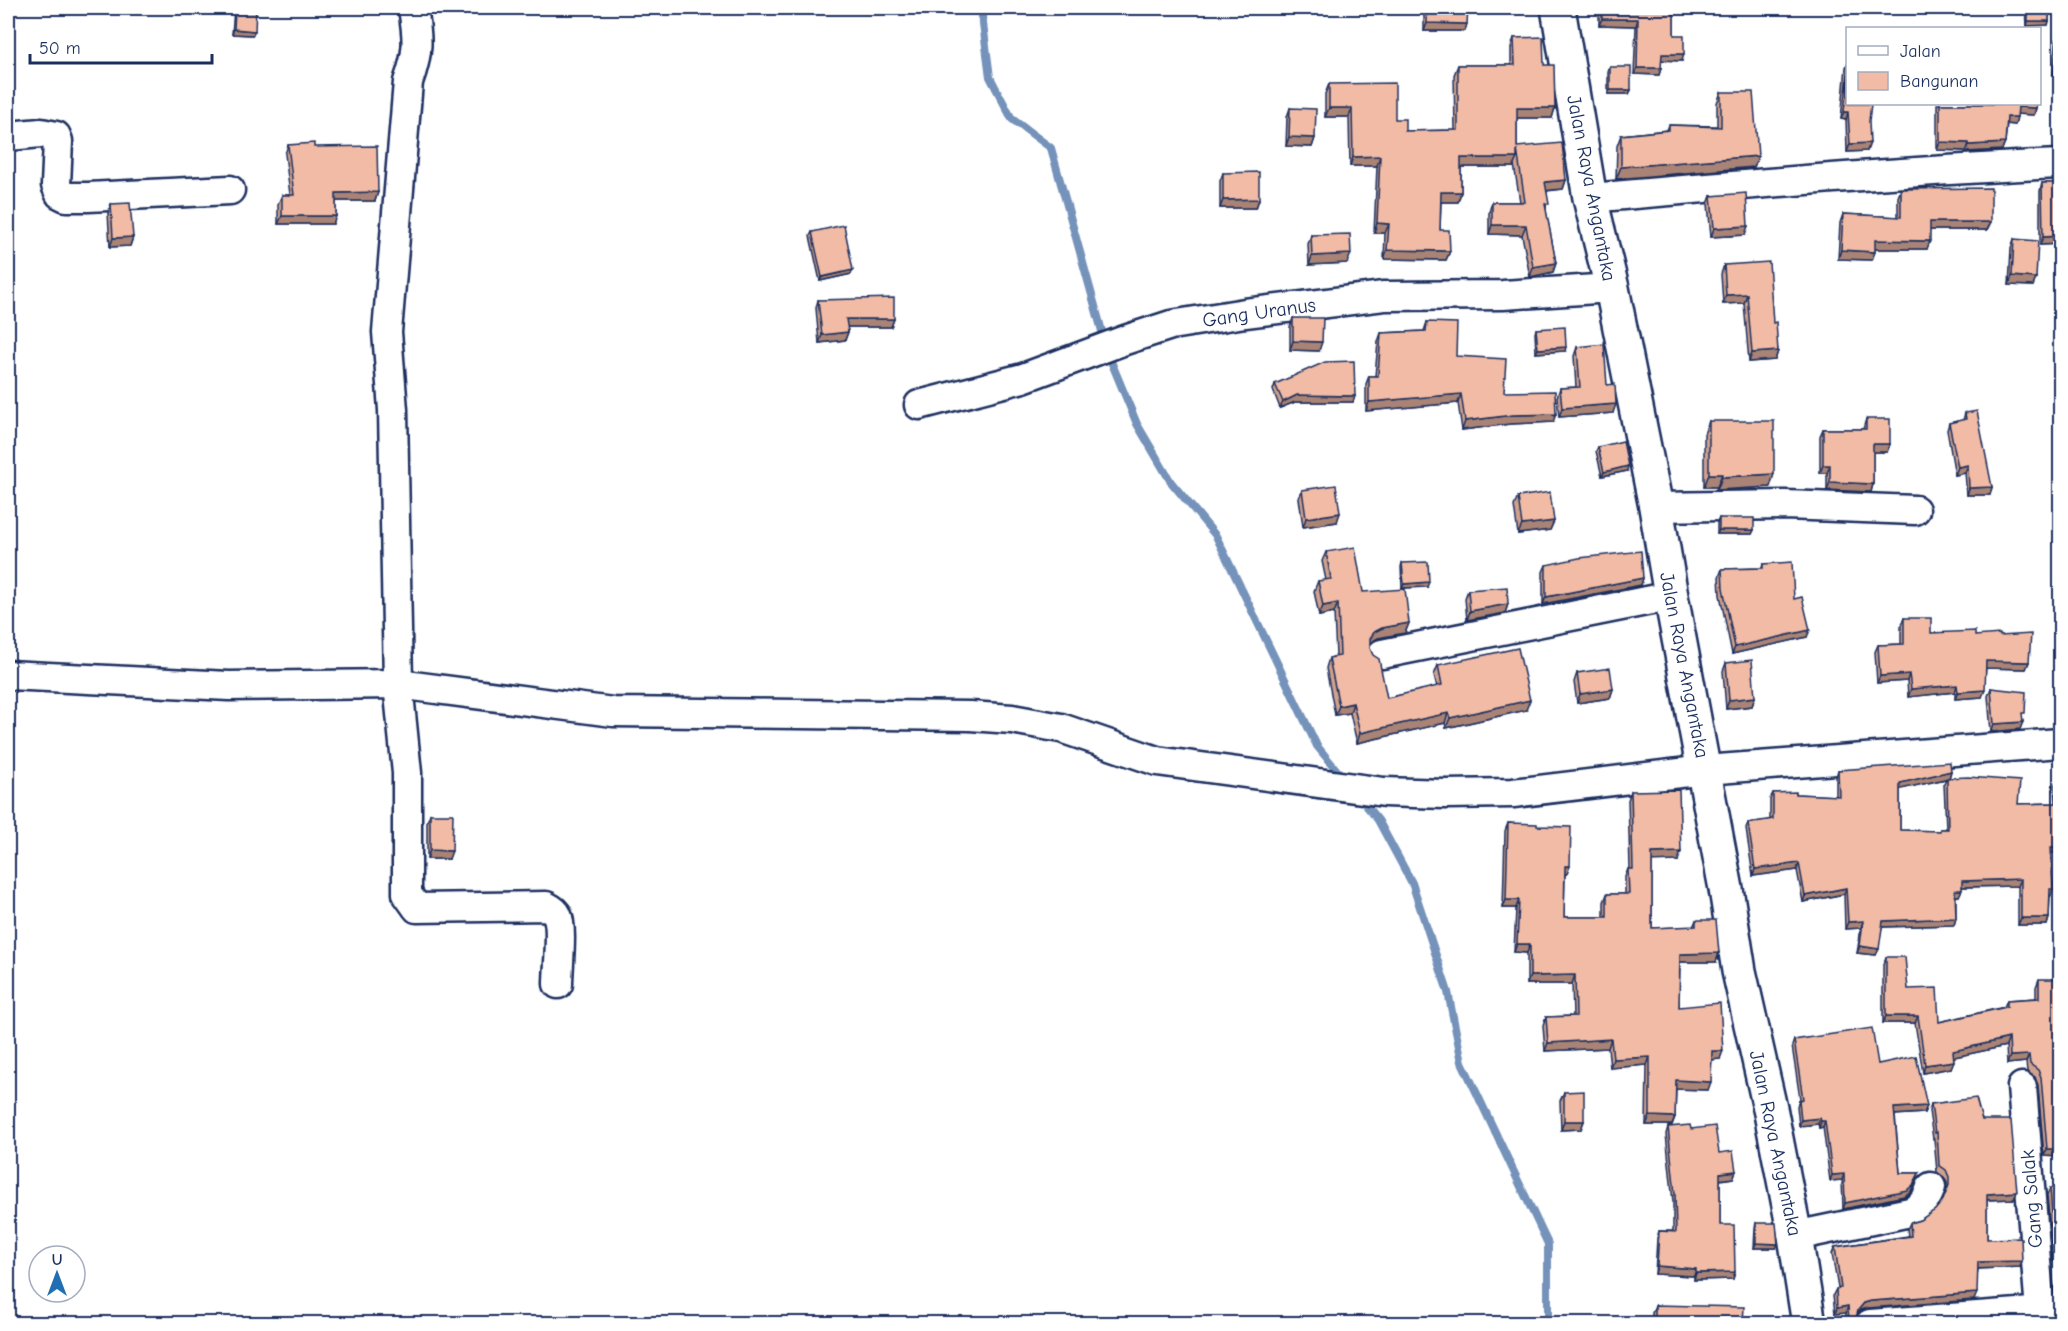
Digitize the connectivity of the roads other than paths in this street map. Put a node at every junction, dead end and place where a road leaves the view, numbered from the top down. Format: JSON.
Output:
{"nodes":[{"id":1,"x":413,"y":8,"type":"edge"},
{"id":2,"x":1558,"y":8,"type":"edge"},
{"id":3,"x":8,"y":136,"type":"edge"},
{"id":4,"x":2061,"y":164,"type":"edge"},
{"id":5,"x":230,"y":190,"type":"dead end"},
{"id":6,"x":1590,"y":198,"type":"junction"},
{"id":7,"x":1612,"y":288,"type":"junction"},
{"id":8,"x":919,"y":405,"type":"dead end"},
{"id":9,"x":1656,"y":507,"type":"junction"},
{"id":10,"x":1915,"y":510,"type":"dead end"},
{"id":11,"x":1671,"y":596,"type":"junction"},
{"id":12,"x":1382,"y":654,"type":"dead end"},
{"id":13,"x":8,"y":675,"type":"edge"},
{"id":14,"x":398,"y":684,"type":"junction"},
{"id":15,"x":2061,"y":743,"type":"edge"},
{"id":16,"x":1704,"y":770,"type":"junction"},
{"id":17,"x":558,"y":984,"type":"dead end"},
{"id":18,"x":2022,"y":1087,"type":"dead end"},
{"id":19,"x":1931,"y":1187,"type":"dead end"},
{"id":20,"x":1795,"y":1236,"type":"junction"},
{"id":21,"x":2050,"y":1310,"type":"edge"},
{"id":22,"x":1809,"y":1323,"type":"edge"},
{"id":23,"x":1870,"y":1323,"type":"edge"}],
"edges":[{"from":1,"to":14,"type":"street"},
{"from":2,"to":6,"type":"main road","name":"Jalan Raya Angantaka"},
{"from":3,"to":5,"type":"street"},
{"from":4,"to":6,"type":"street"},
{"from":6,"to":7,"type":"main road","name":"Jalan Raya Angantaka"},
{"from":7,"to":8,"type":"street","name":"Gang Uranus"},
{"from":7,"to":9,"type":"main road","name":"Jalan Raya Angantaka"},
{"from":9,"to":10,"type":"street"},
{"from":9,"to":11,"type":"main road","name":"Jalan Raya Angantaka"},
{"from":11,"to":12,"type":"street"},
{"from":11,"to":16,"type":"main road","name":"Jalan Raya Angantaka"},
{"from":13,"to":14,"type":"street"},
{"from":14,"to":16,"type":"street"},
{"from":14,"to":17,"type":"street"},
{"from":15,"to":16,"type":"street"},
{"from":16,"to":20,"type":"main road","name":"Jalan Raya Angantaka"},
{"from":18,"to":21,"type":"street","name":"Gang Salak"},
{"from":19,"to":20,"type":"street"},
{"from":20,"to":22,"type":"main road","name":"Jalan Raya Angantaka"},
{"from":21,"to":23,"type":"street"}]}
